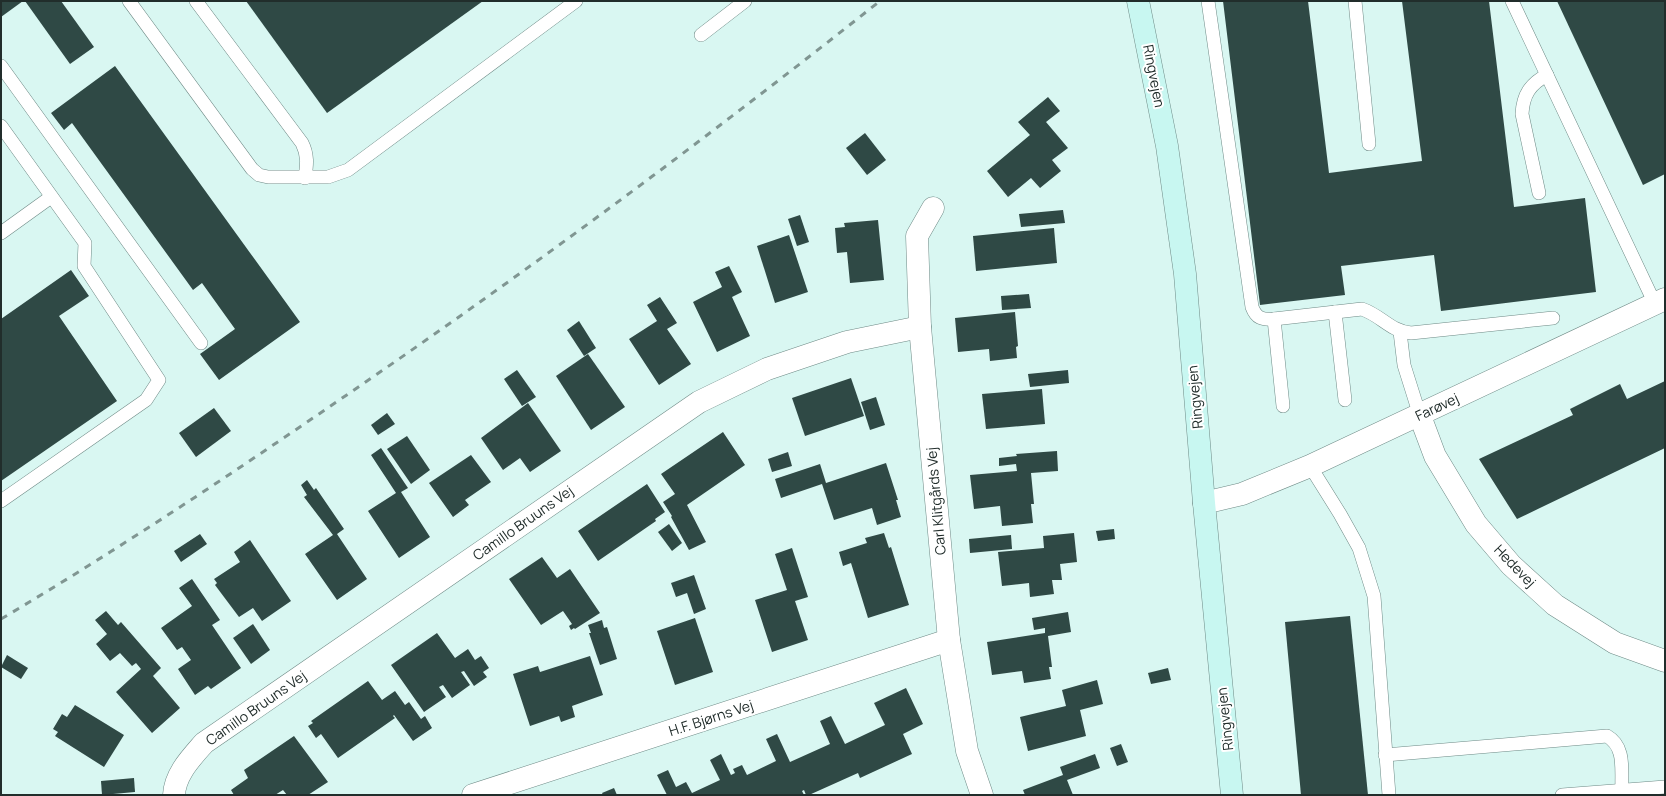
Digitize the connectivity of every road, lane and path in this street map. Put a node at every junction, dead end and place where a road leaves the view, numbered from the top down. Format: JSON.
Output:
{"nodes":[{"id":1,"x":129,"y":1,"type":"edge"},
{"id":2,"x":196,"y":1,"type":"edge"},
{"id":3,"x":576,"y":1,"type":"edge"},
{"id":4,"x":745,"y":1,"type":"edge"},
{"id":5,"x":1138,"y":1,"type":"edge"},
{"id":6,"x":1208,"y":1,"type":"edge"},
{"id":7,"x":1355,"y":1,"type":"edge"},
{"id":8,"x":1512,"y":1,"type":"edge"},
{"id":9,"x":701,"y":35,"type":"dead end"},
{"id":10,"x":1,"y":66,"type":"edge"},
{"id":11,"x":1547,"y":75,"type":"junction"},
{"id":12,"x":1,"y":126,"type":"edge"},
{"id":13,"x":1369,"y":144,"type":"dead end"},
{"id":14,"x":305,"y":178,"type":"junction"},
{"id":15,"x":1539,"y":193,"type":"dead end"},
{"id":16,"x":51,"y":197,"type":"junction"},
{"id":17,"x":933,"y":208,"type":"dead end"},
{"id":18,"x":1,"y":233,"type":"edge"},
{"id":19,"x":1660,"y":302,"type":"edge"},
{"id":20,"x":1335,"y":312,"type":"junction"},
{"id":21,"x":1553,"y":318,"type":"dead end"},
{"id":22,"x":1274,"y":319,"type":"junction"},
{"id":23,"x":920,"y":327,"type":"junction"},
{"id":24,"x":1400,"y":332,"type":"junction"},
{"id":25,"x":200,"y":343,"type":"dead end"},
{"id":26,"x":1344,"y":400,"type":"dead end"},
{"id":27,"x":1283,"y":406,"type":"dead end"},
{"id":28,"x":1420,"y":416,"type":"junction"},
{"id":29,"x":1310,"y":466,"type":"junction"},
{"id":30,"x":1,"y":501,"type":"edge"},
{"id":31,"x":1204,"y":503,"type":"junction"},
{"id":32,"x":949,"y":640,"type":"junction"},
{"id":33,"x":1665,"y":661,"type":"edge"},
{"id":34,"x":1385,"y":755,"type":"junction"},
{"id":35,"x":1665,"y":787,"type":"edge"},
{"id":36,"x":1622,"y":790,"type":"junction"},
{"id":37,"x":174,"y":795,"type":"edge"},
{"id":38,"x":473,"y":795,"type":"edge"},
{"id":39,"x":982,"y":795,"type":"edge"},
{"id":40,"x":1232,"y":795,"type":"edge"},
{"id":41,"x":1389,"y":795,"type":"edge"},
{"id":42,"x":1562,"y":795,"type":"edge"}],
"edges":[{"from":1,"to":14,"type":"lane"},
{"from":2,"to":14,"type":"lane"},
{"from":3,"to":14,"type":"lane"},
{"from":4,"to":9,"type":"lane"},
{"from":5,"to":31,"type":"main road","name":"Ringvejen"},
{"from":6,"to":22,"type":"lane"},
{"from":7,"to":13,"type":"lane"},
{"from":8,"to":11,"type":"lane"},
{"from":10,"to":25,"type":"lane"},
{"from":11,"to":15,"type":"lane"},
{"from":11,"to":19,"type":"lane"},
{"from":12,"to":16,"type":"lane"},
{"from":16,"to":18,"type":"lane"},
{"from":16,"to":30,"type":"lane"},
{"from":17,"to":23,"type":"street","name":"Carl Klitgårds Vej"},
{"from":19,"to":28,"type":"street","name":"Farøvej"},
{"from":20,"to":22,"type":"lane"},
{"from":20,"to":24,"type":"lane"},
{"from":20,"to":26,"type":"lane"},
{"from":21,"to":24,"type":"lane"},
{"from":22,"to":27,"type":"lane"},
{"from":23,"to":32,"type":"street","name":"Carl Klitgårds Vej"},
{"from":23,"to":37,"type":"street","name":"Camillo Bruuns Vej"},
{"from":24,"to":28,"type":"lane"},
{"from":28,"to":29,"type":"street","name":"Farøvej"},
{"from":28,"to":33,"type":"street","name":"Hedevej"},
{"from":29,"to":31,"type":"street","name":"Farøvej"},
{"from":29,"to":34,"type":"lane"},
{"from":31,"to":40,"type":"main road","name":"Ringvejen"},
{"from":32,"to":38,"type":"street","name":"H.F. Bjørns Vej"},
{"from":32,"to":39,"type":"street","name":"Carl Klitgårds Vej"},
{"from":34,"to":36,"type":"lane"},
{"from":34,"to":41,"type":"lane"},
{"from":35,"to":36,"type":"lane"},
{"from":36,"to":42,"type":"lane"}]}
